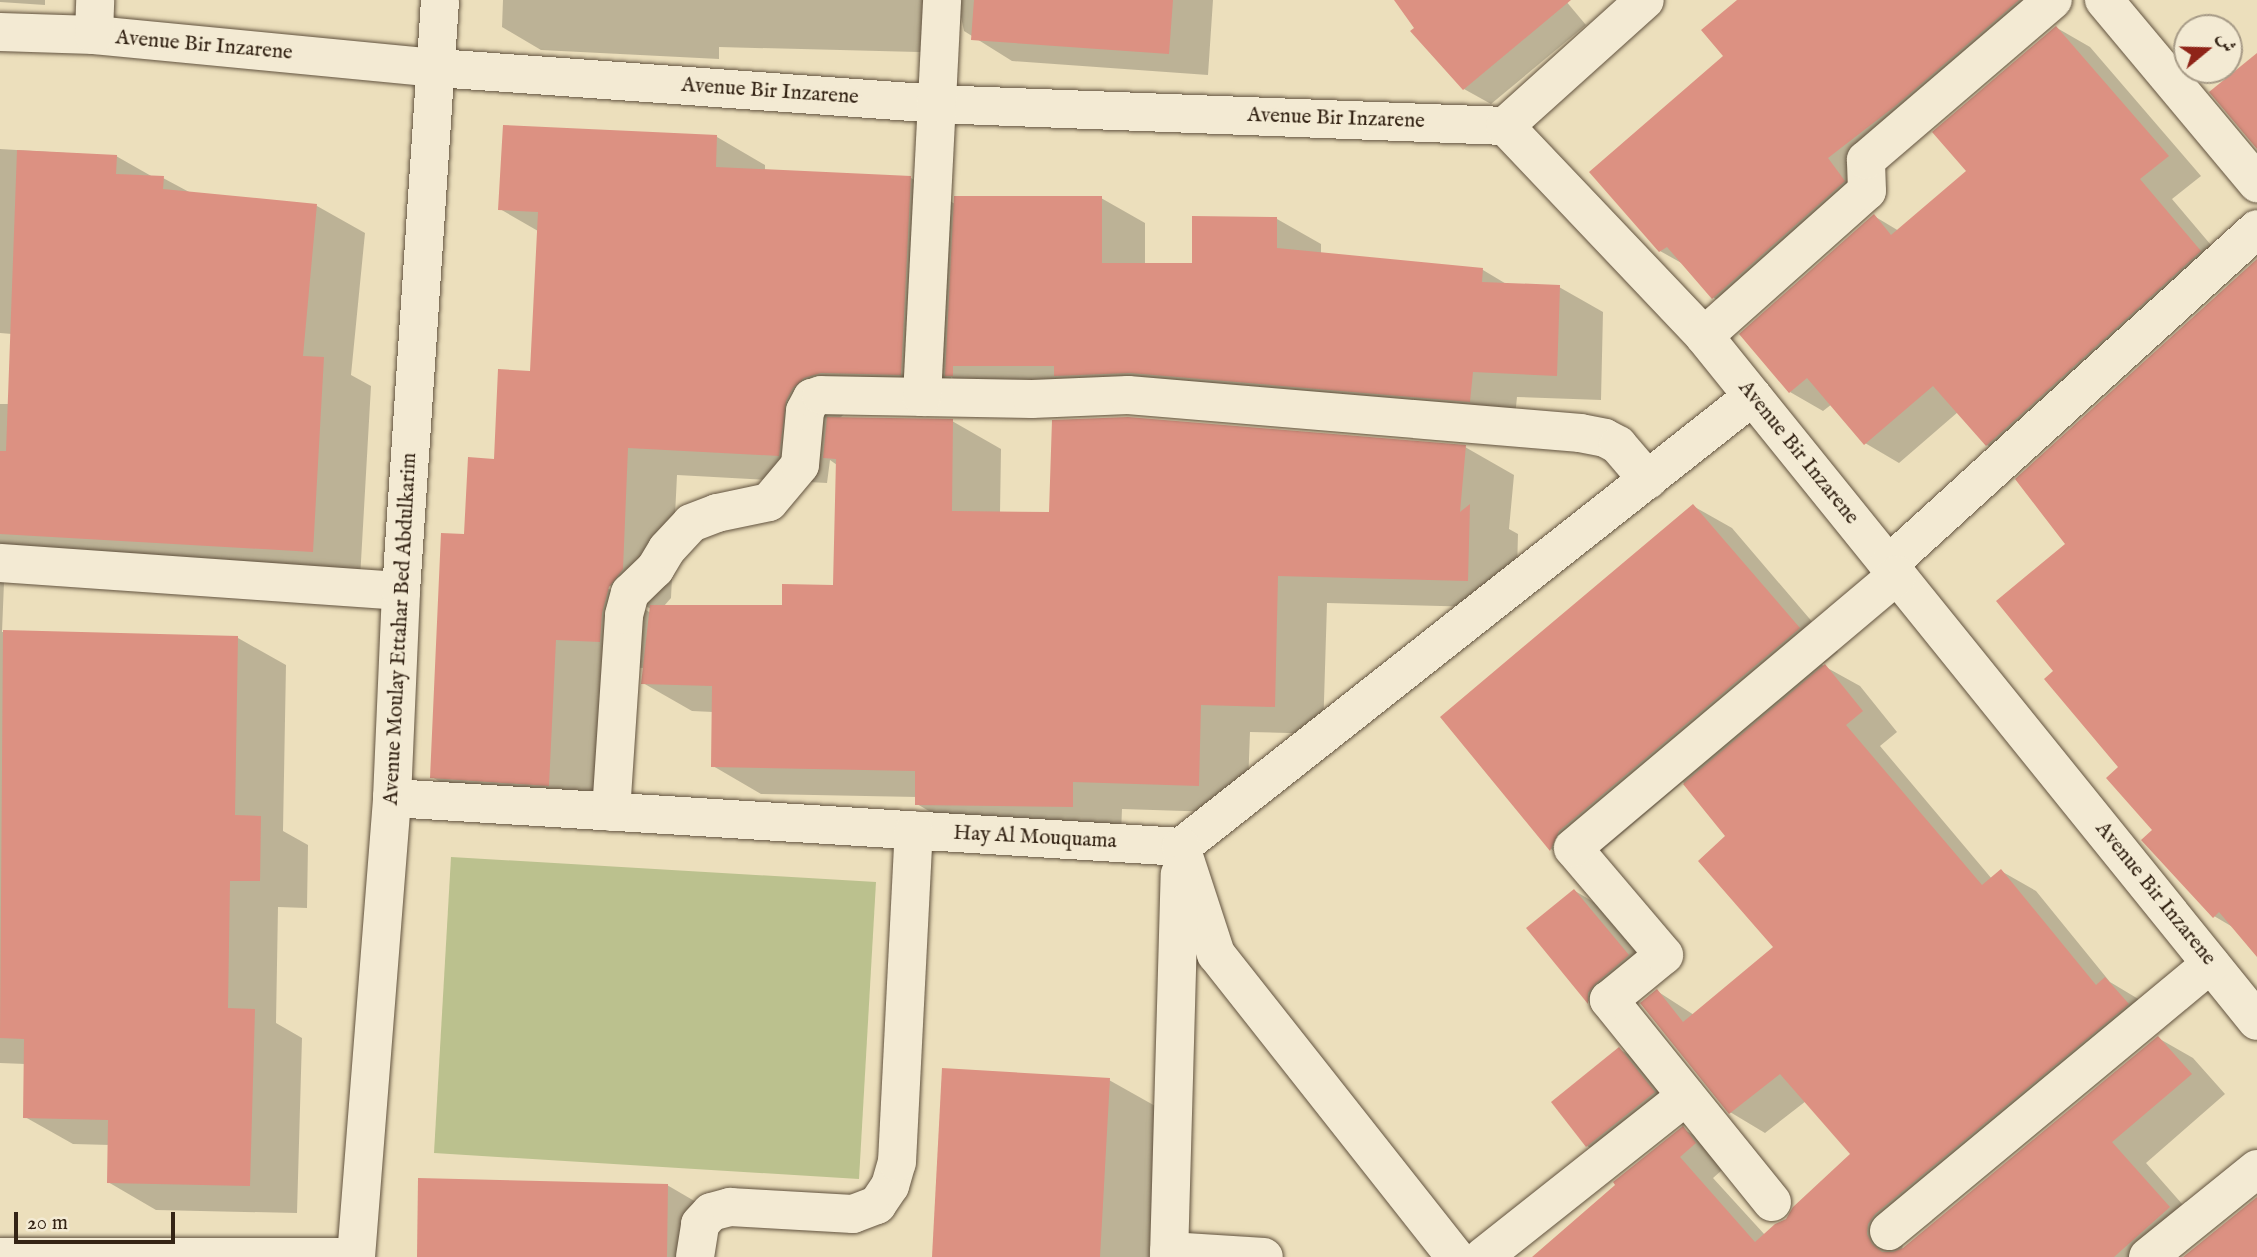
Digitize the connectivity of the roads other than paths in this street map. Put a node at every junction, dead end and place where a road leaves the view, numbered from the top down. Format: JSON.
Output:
{"nodes":[{"id":1,"x":440,"y":0,"type":"edge"},
{"id":2,"x":942,"y":0,"type":"edge"},
{"id":3,"x":1645,"y":0,"type":"edge"},
{"id":4,"x":2053,"y":0,"type":"edge"},
{"id":5,"x":2104,"y":0,"type":"edge"},
{"id":6,"x":94,"y":18,"type":"edge"},
{"id":7,"x":0,"y":32,"type":"edge"},
{"id":8,"x":437,"y":68,"type":"junction"},
{"id":9,"x":935,"y":104,"type":"junction"},
{"id":10,"x":1505,"y":125,"type":"junction"},
{"id":11,"x":2257,"y":183,"type":"edge"},
{"id":12,"x":2257,"y":229,"type":"edge"},
{"id":13,"x":1704,"y":336,"type":"junction"},
{"id":14,"x":1753,"y":396,"type":"junction"},
{"id":15,"x":922,"y":397,"type":"junction"},
{"id":16,"x":1647,"y":480,"type":"junction"},
{"id":17,"x":0,"y":563,"type":"edge"},
{"id":18,"x":1892,"y":570,"type":"junction"},
{"id":19,"x":401,"y":591,"type":"junction"},
{"id":20,"x":392,"y":798,"type":"junction"},
{"id":21,"x":611,"y":812,"type":"junction"},
{"id":22,"x":914,"y":830,"type":"junction"},
{"id":23,"x":1181,"y":846,"type":"junction"},
{"id":24,"x":2211,"y":964,"type":"junction"},
{"id":25,"x":2257,"y":1021,"type":"edge"},
{"id":26,"x":1686,"y":1096,"type":"junction"},
{"id":27,"x":2257,"y":1169,"type":"edge"},
{"id":28,"x":1772,"y":1202,"type":"dead end"},
{"id":29,"x":1889,"y":1231,"type":"dead end"},
{"id":30,"x":1169,"y":1254,"type":"edge"},
{"id":31,"x":0,"y":1257,"type":"edge"},
{"id":32,"x":356,"y":1257,"type":"edge"},
{"id":33,"x":695,"y":1257,"type":"edge"},
{"id":34,"x":1264,"y":1257,"type":"edge"},
{"id":35,"x":1455,"y":1257,"type":"edge"},
{"id":36,"x":1483,"y":1257,"type":"edge"},
{"id":37,"x":2148,"y":1257,"type":"edge"}],
"edges":[{"from":1,"to":8,"type":"street","name":"Avenue Moulay Ettahar Bed Abdulkarim"},
{"from":2,"to":9,"type":"street"},
{"from":3,"to":10,"type":"street"},
{"from":4,"to":13,"type":"street"},
{"from":5,"to":11,"type":"street"},
{"from":6,"to":7,"type":"street","name":"Avenue Bir Inzarene"},
{"from":6,"to":8,"type":"street","name":"Avenue Bir Inzarene"},
{"from":8,"to":9,"type":"street","name":"Avenue Bir Inzarene"},
{"from":8,"to":19,"type":"street","name":"Avenue Moulay Ettahar Bed Abdulkarim"},
{"from":9,"to":10,"type":"street","name":"Avenue Bir Inzarene"},
{"from":9,"to":15,"type":"street"},
{"from":10,"to":13,"type":"street","name":"Avenue Bir Inzarene"},
{"from":12,"to":18,"type":"street"},
{"from":13,"to":14,"type":"street","name":"Avenue Bir Inzarene"},
{"from":14,"to":16,"type":"street"},
{"from":14,"to":18,"type":"street","name":"Avenue Bir Inzarene"},
{"from":15,"to":16,"type":"street"},
{"from":15,"to":21,"type":"street"},
{"from":16,"to":23,"type":"street"},
{"from":17,"to":19,"type":"street"},
{"from":18,"to":24,"type":"street","name":"Avenue Bir Inzarene"},
{"from":18,"to":26,"type":"street"},
{"from":19,"to":20,"type":"street","name":"Avenue Moulay Ettahar Bed Abdulkarim"},
{"from":20,"to":21,"type":"street","name":"Hay Al Mouquama"},
{"from":20,"to":32,"type":"street","name":"Avenue Moulay Ettahar Bed Abdulkarim"},
{"from":21,"to":22,"type":"street","name":"Hay Al Mouquama"},
{"from":22,"to":23,"type":"street","name":"Hay Al Mouquama"},
{"from":22,"to":33,"type":"street"},
{"from":23,"to":30,"type":"street"},
{"from":23,"to":35,"type":"street"},
{"from":24,"to":25,"type":"street","name":"Avenue Bir Inzarene"},
{"from":24,"to":29,"type":"street"},
{"from":26,"to":28,"type":"street"},
{"from":26,"to":36,"type":"street"},
{"from":27,"to":37,"type":"street"},
{"from":30,"to":34,"type":"street"},
{"from":31,"to":32,"type":"street"}]}
